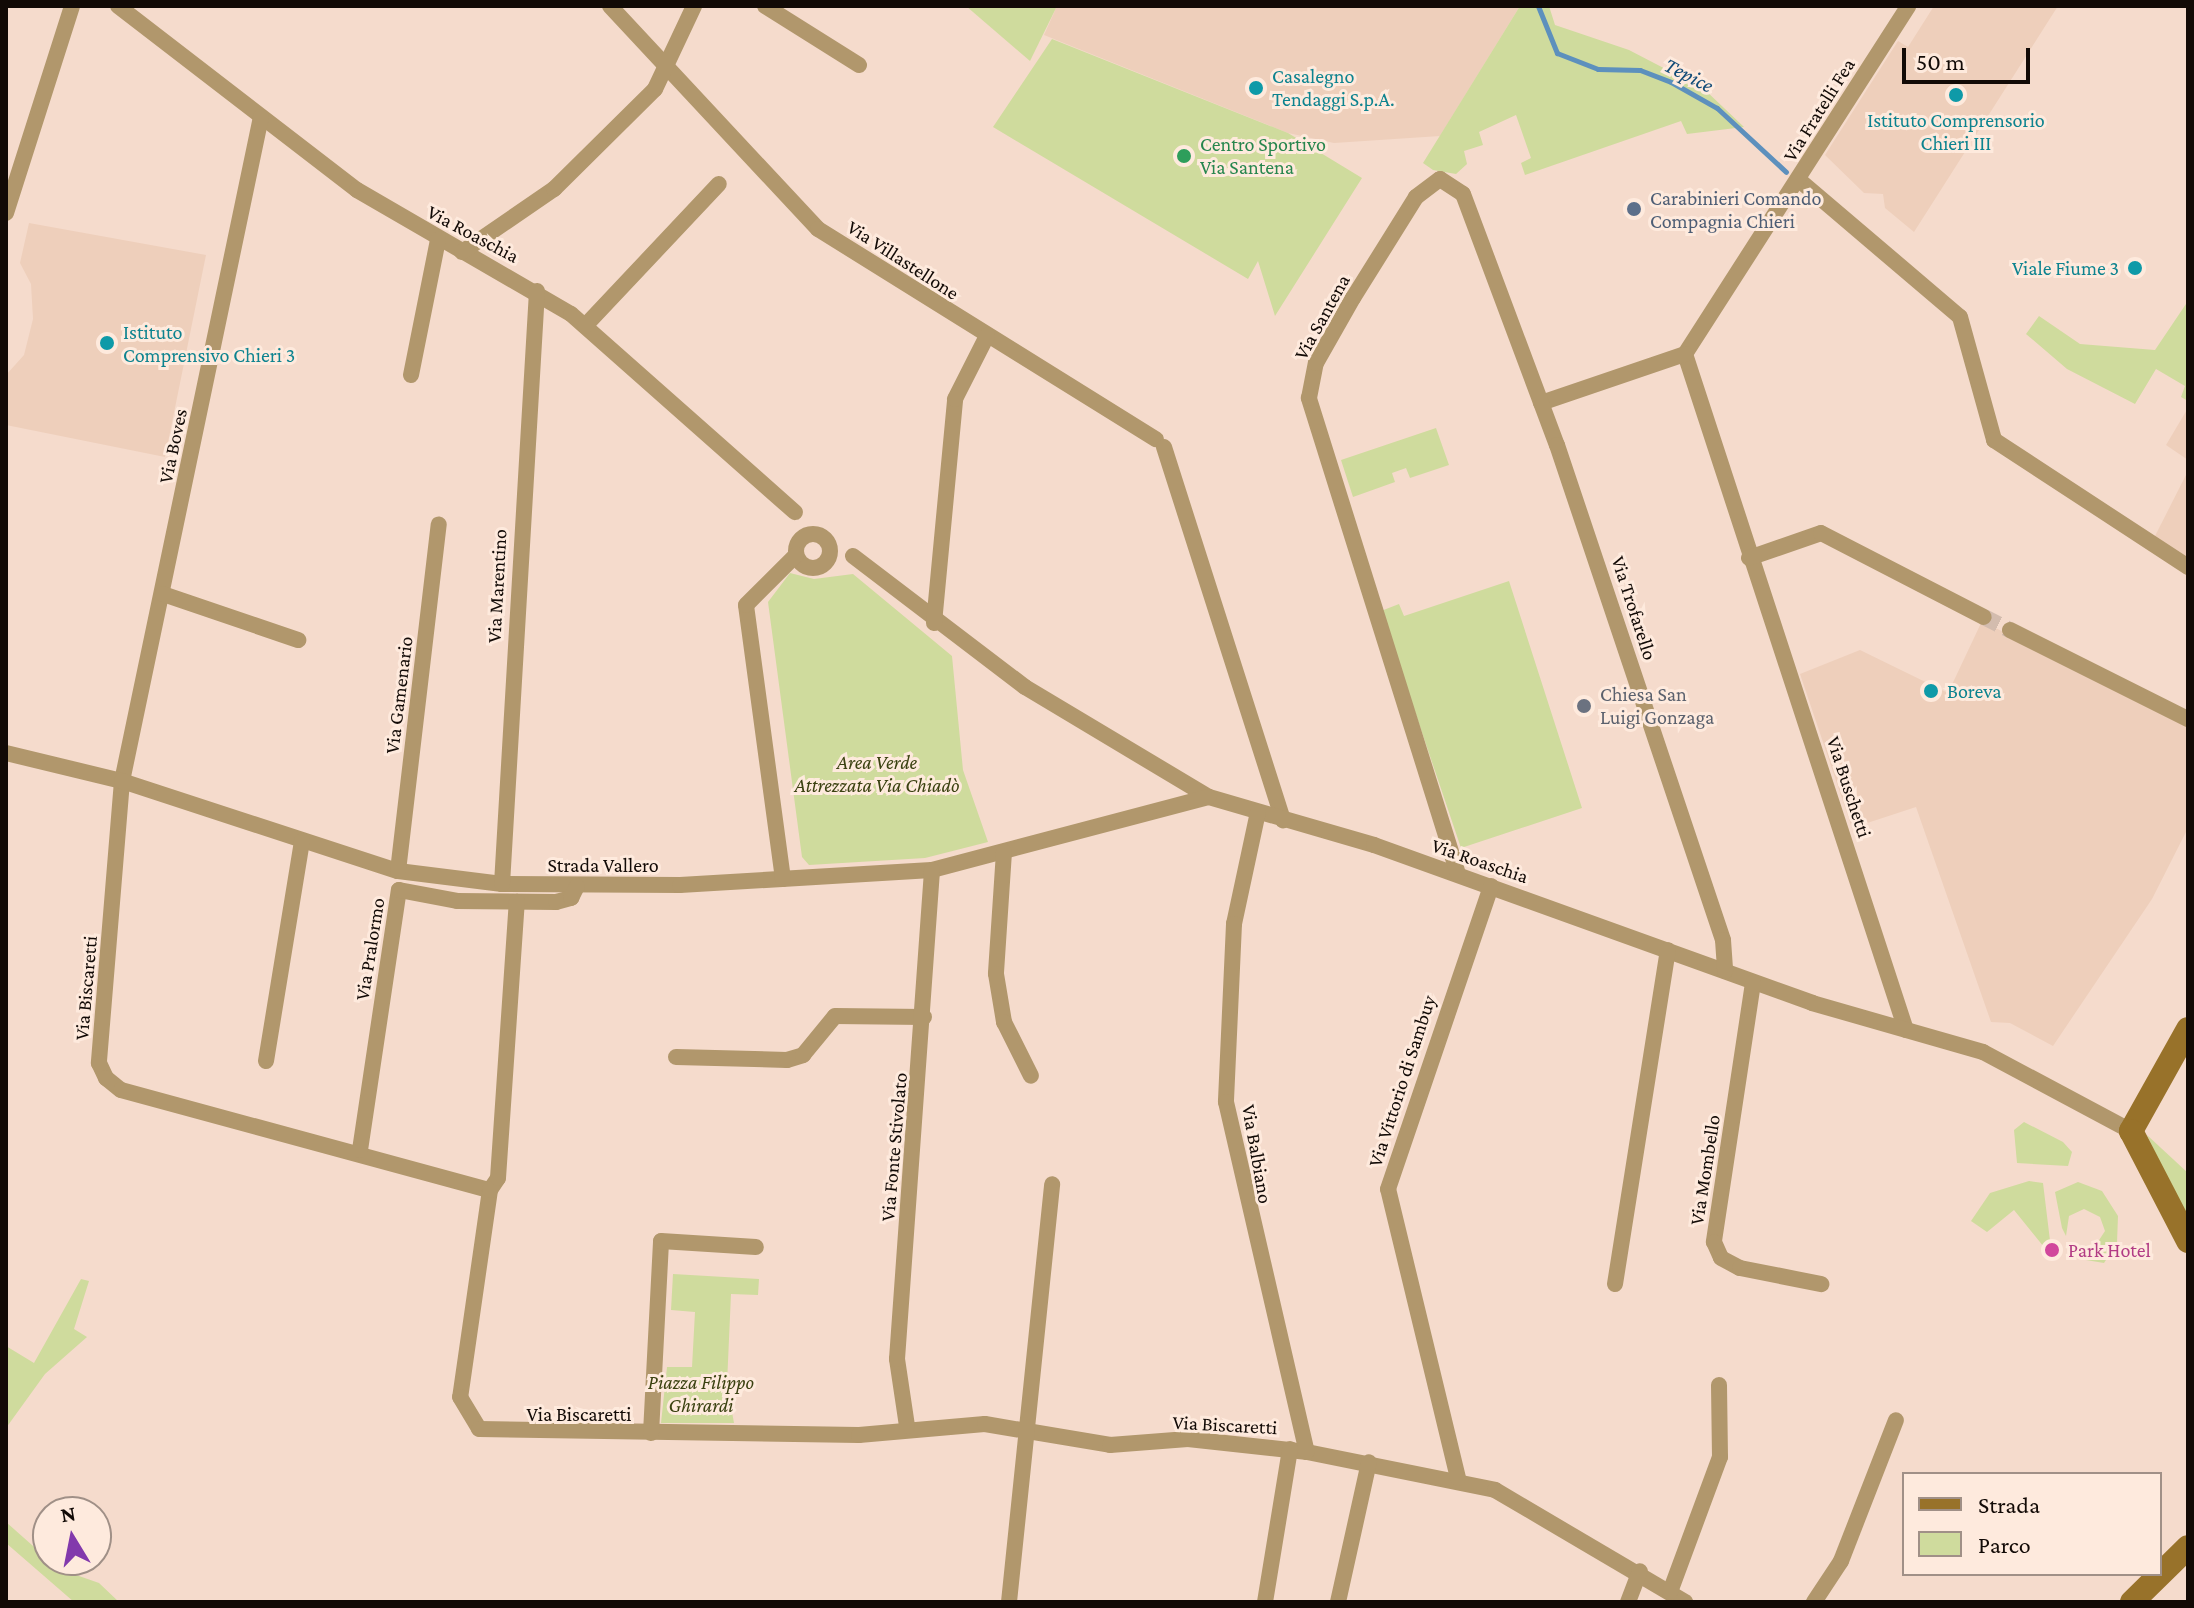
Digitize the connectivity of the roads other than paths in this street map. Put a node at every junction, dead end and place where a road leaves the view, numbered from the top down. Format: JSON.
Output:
{"nodes":[{"id":1,"x":72,"y":6,"type":"edge"},
{"id":2,"x":118,"y":6,"type":"edge"},
{"id":3,"x":610,"y":6,"type":"edge"},
{"id":4,"x":694,"y":6,"type":"edge"},
{"id":5,"x":765,"y":6,"type":"edge"},
{"id":6,"x":1908,"y":6,"type":"edge"},
{"id":7,"x":859,"y":65,"type":"dead end"},
{"id":8,"x":669,"y":66,"type":"junction"},
{"id":9,"x":261,"y":117,"type":"junction"},
{"id":10,"x":1799,"y":180,"type":"junction"},
{"id":11,"x":719,"y":184,"type":"dead end"},
{"id":12,"x":6,"y":213,"type":"edge"},
{"id":13,"x":438,"y":240,"type":"junction"},
{"id":14,"x":462,"y":252,"type":"junction"},
{"id":15,"x":537,"y":291,"type":"junction"},
{"id":16,"x":585,"y":326,"type":"junction"},
{"id":17,"x":987,"y":336,"type":"junction"},
{"id":18,"x":1685,"y":354,"type":"junction"},
{"id":19,"x":411,"y":375,"type":"dead end"},
{"id":20,"x":1541,"y":403,"type":"junction"},
{"id":21,"x":795,"y":512,"type":"junction"},
{"id":22,"x":439,"y":524,"type":"dead end"},
{"id":23,"x":825,"y":546,"type":"junction"},
{"id":24,"x":798,"y":547,"type":"junction"},
{"id":25,"x":1749,"y":558,"type":"junction"},
{"id":26,"x":2188,"y":567,"type":"edge"},
{"id":27,"x":163,"y":594,"type":"junction"},
{"id":28,"x":1984,"y":617,"type":"tunnel mouth"},
{"id":29,"x":934,"y":623,"type":"junction"},
{"id":30,"x":2010,"y":630,"type":"tunnel mouth"},
{"id":31,"x":298,"y":640,"type":"dead end"},
{"id":32,"x":2188,"y":719,"type":"edge"},
{"id":33,"x":6,"y":753,"type":"edge"},
{"id":34,"x":122,"y":781,"type":"junction"},
{"id":35,"x":1209,"y":797,"type":"junction"},
{"id":36,"x":1258,"y":812,"type":"junction"},
{"id":37,"x":1283,"y":820,"type":"junction"},
{"id":38,"x":302,"y":841,"type":"junction"},
{"id":39,"x":1004,"y":852,"type":"junction"},
{"id":40,"x":932,"y":870,"type":"junction"},
{"id":41,"x":398,"y":871,"type":"junction"},
{"id":42,"x":1458,"y":874,"type":"junction"},
{"id":43,"x":783,"y":879,"type":"junction"},
{"id":44,"x":502,"y":884,"type":"junction"},
{"id":45,"x":577,"y":886,"type":"junction"},
{"id":46,"x":1491,"y":886,"type":"junction"},
{"id":47,"x":517,"y":902,"type":"junction"},
{"id":48,"x":1668,"y":950,"type":"junction"},
{"id":49,"x":1725,"y":971,"type":"junction"},
{"id":50,"x":1753,"y":983,"type":"junction"},
{"id":51,"x":924,"y":1017,"type":"junction"},
{"id":52,"x":2188,"y":1029,"type":"edge"},
{"id":53,"x":1906,"y":1030,"type":"junction"},
{"id":54,"x":676,"y":1057,"type":"dead end"},
{"id":55,"x":266,"y":1061,"type":"dead end"},
{"id":56,"x":1031,"y":1076,"type":"dead end"},
{"id":57,"x":2131,"y":1131,"type":"junction"},
{"id":58,"x":360,"y":1150,"type":"junction"},
{"id":59,"x":1052,"y":1184,"type":"dead end"},
{"id":60,"x":490,"y":1190,"type":"junction"},
{"id":61,"x":2188,"y":1241,"type":"edge"},
{"id":62,"x":756,"y":1247,"type":"dead end"},
{"id":63,"x":1615,"y":1284,"type":"dead end"},
{"id":64,"x":1821,"y":1284,"type":"dead end"},
{"id":65,"x":1719,"y":1385,"type":"dead end"},
{"id":66,"x":1896,"y":1420,"type":"dead end"},
{"id":67,"x":907,"y":1426,"type":"junction"},
{"id":68,"x":1030,"y":1427,"type":"junction"},
{"id":69,"x":651,"y":1433,"type":"junction"},
{"id":70,"x":1299,"y":1450,"type":"junction"},
{"id":71,"x":1369,"y":1462,"type":"junction"},
{"id":72,"x":1458,"y":1478,"type":"junction"},
{"id":73,"x":2188,"y":1547,"type":"edge"},
{"id":74,"x":1640,"y":1571,"type":"junction"},
{"id":75,"x":2162,"y":1573,"type":"edge"},
{"id":76,"x":2158,"y":1576,"type":"edge"},
{"id":77,"x":1670,"y":1592,"type":"junction"},
{"id":78,"x":1009,"y":1602,"type":"edge"},
{"id":79,"x":1265,"y":1602,"type":"edge"},
{"id":80,"x":1338,"y":1602,"type":"edge"},
{"id":81,"x":1628,"y":1602,"type":"edge"},
{"id":82,"x":1685,"y":1602,"type":"edge"},
{"id":83,"x":1814,"y":1602,"type":"edge"},
{"id":84,"x":2132,"y":1602,"type":"edge"}],
"edges":[{"from":1,"to":12,"type":"street"},
{"from":2,"to":9,"type":"street","name":"Via Roaschia"},
{"from":3,"to":8,"type":"street","name":"Via Villastellone"},
{"from":4,"to":8,"type":"street"},
{"from":5,"to":7,"type":"street"},
{"from":6,"to":10,"type":"street","name":"Via Fratelli Fea"},
{"from":8,"to":14,"type":"street"},
{"from":8,"to":17,"type":"street","name":"Via Villastellone"},
{"from":9,"to":13,"type":"street","name":"Via Roaschia"},
{"from":9,"to":27,"type":"street","name":"Via Boves"},
{"from":10,"to":18,"type":"street","name":"Via Fratelli Fea"},
{"from":10,"to":26,"type":"street"},
{"from":11,"to":16,"type":"street"},
{"from":13,"to":14,"type":"street","name":"Via Roaschia"},
{"from":13,"to":19,"type":"street"},
{"from":14,"to":15,"type":"street","name":"Via Roaschia"},
{"from":15,"to":16,"type":"street","name":"Via Roaschia"},
{"from":15,"to":44,"type":"street","name":"Via Marentino"},
{"from":16,"to":21,"type":"street","name":"Via Roaschia"},
{"from":17,"to":29,"type":"street"},
{"from":17,"to":37,"type":"street","name":"Via Villastellone"},
{"from":18,"to":20,"type":"street"},
{"from":18,"to":25,"type":"street","name":"Via Buschetti"},
{"from":20,"to":42,"type":"street","name":"Via Santena"},
{"from":20,"to":49,"type":"street","name":"Via Trofarello"},
{"from":21,"to":23,"type":"street","name":"Via Roaschia"},
{"from":21,"to":24,"type":"street"},
{"from":22,"to":41,"type":"street","name":"Via Gamenario"},
{"from":23,"to":24,"type":"street"},
{"from":23,"to":24,"type":"street"},
{"from":23,"to":29,"type":"street","name":"Via Roaschia"},
{"from":24,"to":43,"type":"street"},
{"from":25,"to":28,"type":"street"},
{"from":25,"to":53,"type":"street","name":"Via Buschetti"},
{"from":27,"to":31,"type":"street"},
{"from":27,"to":34,"type":"street","name":"Via Boves"},
{"from":29,"to":35,"type":"street","name":"Via Roaschia"},
{"from":30,"to":32,"type":"street"},
{"from":33,"to":34,"type":"street","name":"Strada Vallero"},
{"from":34,"to":38,"type":"street","name":"Strada Vallero"},
{"from":34,"to":58,"type":"street","name":"Via Biscaretti"},
{"from":35,"to":36,"type":"street","name":"Via Roaschia"},
{"from":35,"to":39,"type":"street","name":"Strada Vallero"},
{"from":36,"to":37,"type":"street","name":"Via Roaschia"},
{"from":36,"to":70,"type":"street","name":"Via Balbiano"},
{"from":37,"to":42,"type":"street","name":"Via Roaschia"},
{"from":38,"to":41,"type":"street","name":"Strada Vallero"},
{"from":38,"to":55,"type":"street"},
{"from":39,"to":40,"type":"street","name":"Strada Vallero"},
{"from":39,"to":56,"type":"street"},
{"from":40,"to":43,"type":"street","name":"Strada Vallero"},
{"from":40,"to":51,"type":"street","name":"Via Fonte Stivolato"},
{"from":41,"to":44,"type":"street","name":"Strada Vallero"},
{"from":42,"to":46,"type":"street","name":"Via Roaschia"},
{"from":43,"to":45,"type":"street","name":"Strada Vallero"},
{"from":44,"to":45,"type":"street","name":"Strada Vallero"},
{"from":45,"to":47,"type":"street","name":"Via Pralormo"},
{"from":46,"to":48,"type":"street","name":"Via Roaschia"},
{"from":46,"to":72,"type":"street","name":"Via Vittorio di Sambuy"},
{"from":47,"to":58,"type":"street","name":"Via Pralormo"},
{"from":47,"to":60,"type":"street"},
{"from":48,"to":49,"type":"street","name":"Via Roaschia"},
{"from":48,"to":63,"type":"street"},
{"from":49,"to":50,"type":"street","name":"Via Roaschia"},
{"from":50,"to":53,"type":"street","name":"Via Roaschia"},
{"from":50,"to":64,"type":"street","name":"Via Mombello"},
{"from":51,"to":54,"type":"street"},
{"from":51,"to":67,"type":"street","name":"Via Fonte Stivolato"},
{"from":52,"to":57,"type":"street"},
{"from":53,"to":57,"type":"street","name":"Via Roaschia"},
{"from":57,"to":61,"type":"street"},
{"from":58,"to":60,"type":"street","name":"Via Biscaretti"},
{"from":59,"to":68,"type":"street"},
{"from":60,"to":69,"type":"street","name":"Via Biscaretti"},
{"from":62,"to":69,"type":"street"},
{"from":65,"to":77,"type":"street"},
{"from":66,"to":83,"type":"street"},
{"from":67,"to":68,"type":"street","name":"Via Biscaretti"},
{"from":67,"to":69,"type":"street","name":"Via Biscaretti"},
{"from":68,"to":70,"type":"street","name":"Via Biscaretti"},
{"from":68,"to":78,"type":"street"},
{"from":70,"to":71,"type":"street","name":"Via Biscaretti"},
{"from":70,"to":79,"type":"street"},
{"from":71,"to":72,"type":"street","name":"Via Biscaretti"},
{"from":71,"to":80,"type":"street"},
{"from":72,"to":74,"type":"street","name":"Via Biscaretti"},
{"from":73,"to":75,"type":"street"},
{"from":74,"to":77,"type":"street","name":"Via Biscaretti"},
{"from":74,"to":81,"type":"street"},
{"from":76,"to":84,"type":"street"},
{"from":77,"to":82,"type":"street","name":"Via Biscaretti"}]}
